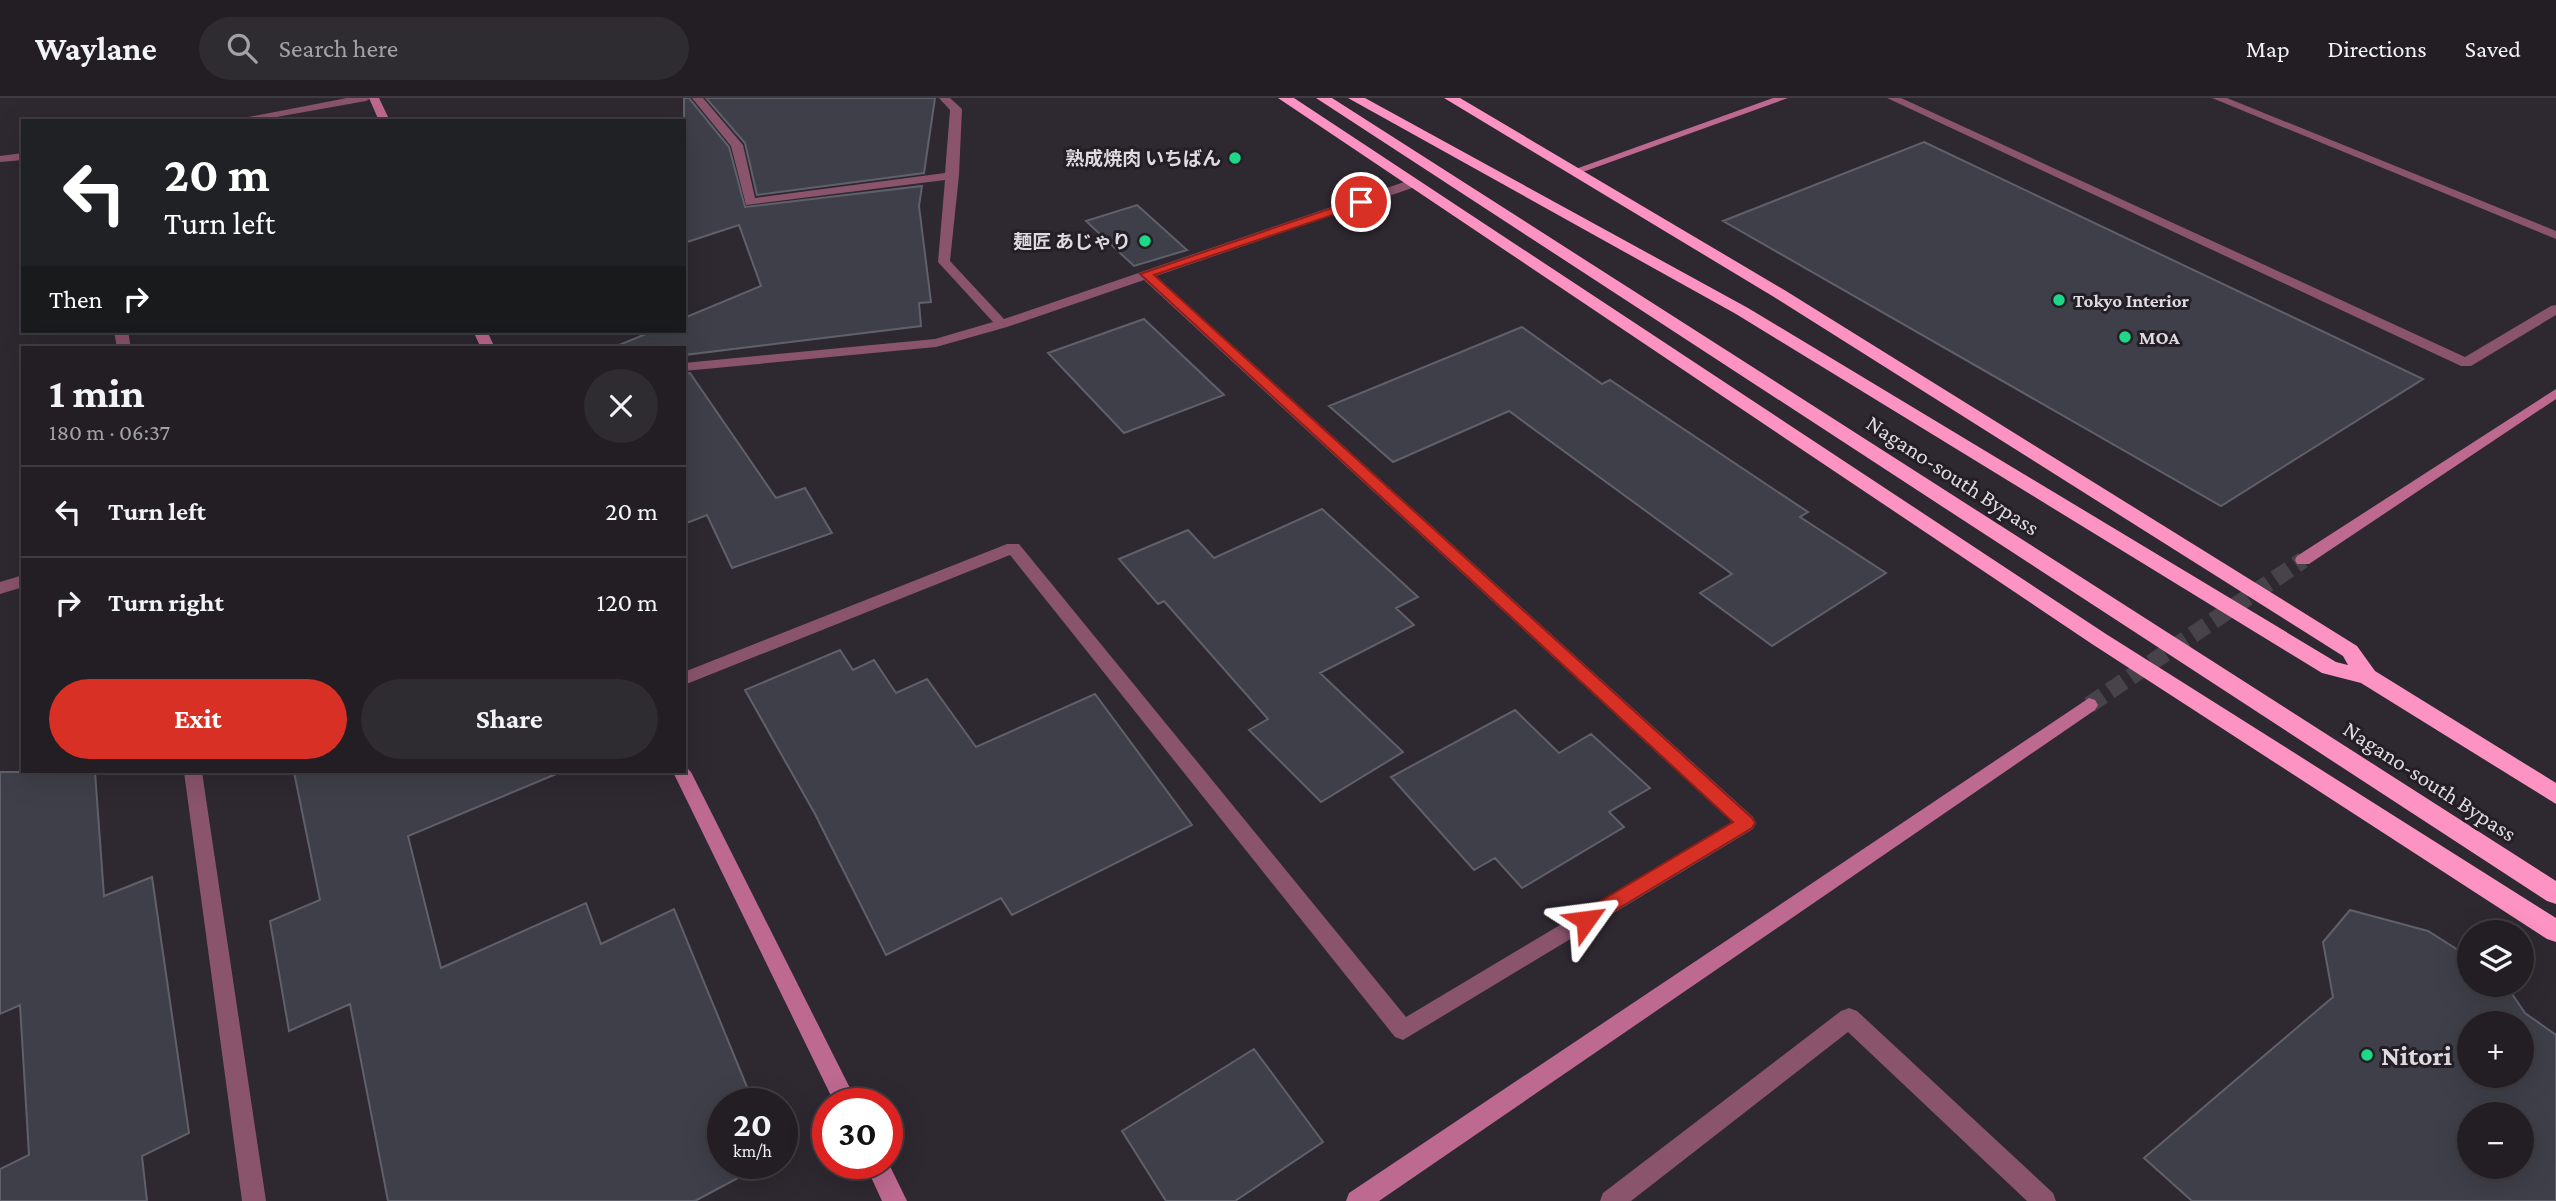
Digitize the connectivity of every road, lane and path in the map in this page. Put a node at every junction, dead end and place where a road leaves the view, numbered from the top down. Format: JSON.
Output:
{"nodes":[{"id":1,"x":366,"y":98,"type":"edge"},
{"id":2,"x":374,"y":98,"type":"edge"},
{"id":3,"x":697,"y":98,"type":"edge"},
{"id":4,"x":944,"y":98,"type":"edge"},
{"id":5,"x":1285,"y":98,"type":"edge"},
{"id":6,"x":1323,"y":98,"type":"edge"},
{"id":7,"x":1355,"y":98,"type":"edge"},
{"id":8,"x":1451,"y":98,"type":"edge"},
{"id":9,"x":1783,"y":98,"type":"edge"},
{"id":10,"x":1892,"y":98,"type":"edge"},
{"id":11,"x":2217,"y":98,"type":"edge"},
{"id":12,"x":245,"y":119,"type":"edge"},
{"id":13,"x":383,"y":119,"type":"edge"},
{"id":14,"x":21,"y":156,"type":"edge"},
{"id":15,"x":0,"y":159,"type":"edge"},
{"id":16,"x":1576,"y":171,"type":"junction"},
{"id":17,"x":953,"y":175,"type":"junction"},
{"id":18,"x":1414,"y":183,"type":"junction"},
{"id":19,"x":2556,"y":235,"type":"edge"},
{"id":20,"x":1146,"y":274,"type":"junction"},
{"id":21,"x":2556,"y":309,"type":"edge"},
{"id":22,"x":1002,"y":324,"type":"junction"},
{"id":23,"x":686,"y":367,"type":"edge"},
{"id":24,"x":2556,"y":393,"type":"edge"},
{"id":25,"x":2303,"y":560,"type":"tunnel mouth"},
{"id":26,"x":21,"y":582,"type":"edge"},
{"id":27,"x":0,"y":588,"type":"edge"},
{"id":28,"x":2367,"y":677,"type":"junction"},
{"id":29,"x":686,"y":678,"type":"edge"},
{"id":30,"x":2089,"y":705,"type":"tunnel mouth"},
{"id":31,"x":193,"y":773,"type":"edge"},
{"id":32,"x":682,"y":773,"type":"edge"},
{"id":33,"x":2556,"y":795,"type":"edge"},
{"id":34,"x":2556,"y":894,"type":"edge"},
{"id":35,"x":2556,"y":931,"type":"edge"},
{"id":36,"x":839,"y":1088,"type":"edge"},
{"id":37,"x":884,"y":1179,"type":"edge"},
{"id":38,"x":254,"y":1201,"type":"edge"},
{"id":39,"x":895,"y":1201,"type":"edge"},
{"id":40,"x":1358,"y":1201,"type":"edge"},
{"id":41,"x":1612,"y":1201,"type":"edge"},
{"id":42,"x":2044,"y":1201,"type":"edge"}],
"edges":[{"from":1,"to":12,"type":"street"},
{"from":2,"to":13,"type":"street"},
{"from":3,"to":17,"type":"street"},
{"from":4,"to":17,"type":"street"},
{"from":5,"to":18,"type":"highway"},
{"from":6,"to":34,"type":"highway","name":"Nagano-south Bypass"},
{"from":7,"to":28,"type":"highway","name":"Nagano-south Bypass"},
{"from":8,"to":16,"type":"highway"},
{"from":9,"to":16,"type":"street"},
{"from":10,"to":21,"type":"street"},
{"from":11,"to":19,"type":"street"},
{"from":14,"to":15,"type":"street"},
{"from":16,"to":28,"type":"highway"},
{"from":17,"to":22,"type":"street"},
{"from":18,"to":20,"type":"street"},
{"from":18,"to":35,"type":"highway"},
{"from":20,"to":22,"type":"street"},
{"from":20,"to":29,"type":"street"},
{"from":22,"to":23,"type":"street"},
{"from":24,"to":25,"type":"street"},
{"from":26,"to":27,"type":"street"},
{"from":28,"to":33,"type":"highway","name":"Nagano-south Bypass"},
{"from":30,"to":40,"type":"street"},
{"from":31,"to":38,"type":"street"},
{"from":32,"to":36,"type":"street"},
{"from":37,"to":39,"type":"street"},
{"from":41,"to":42,"type":"street"}]}
